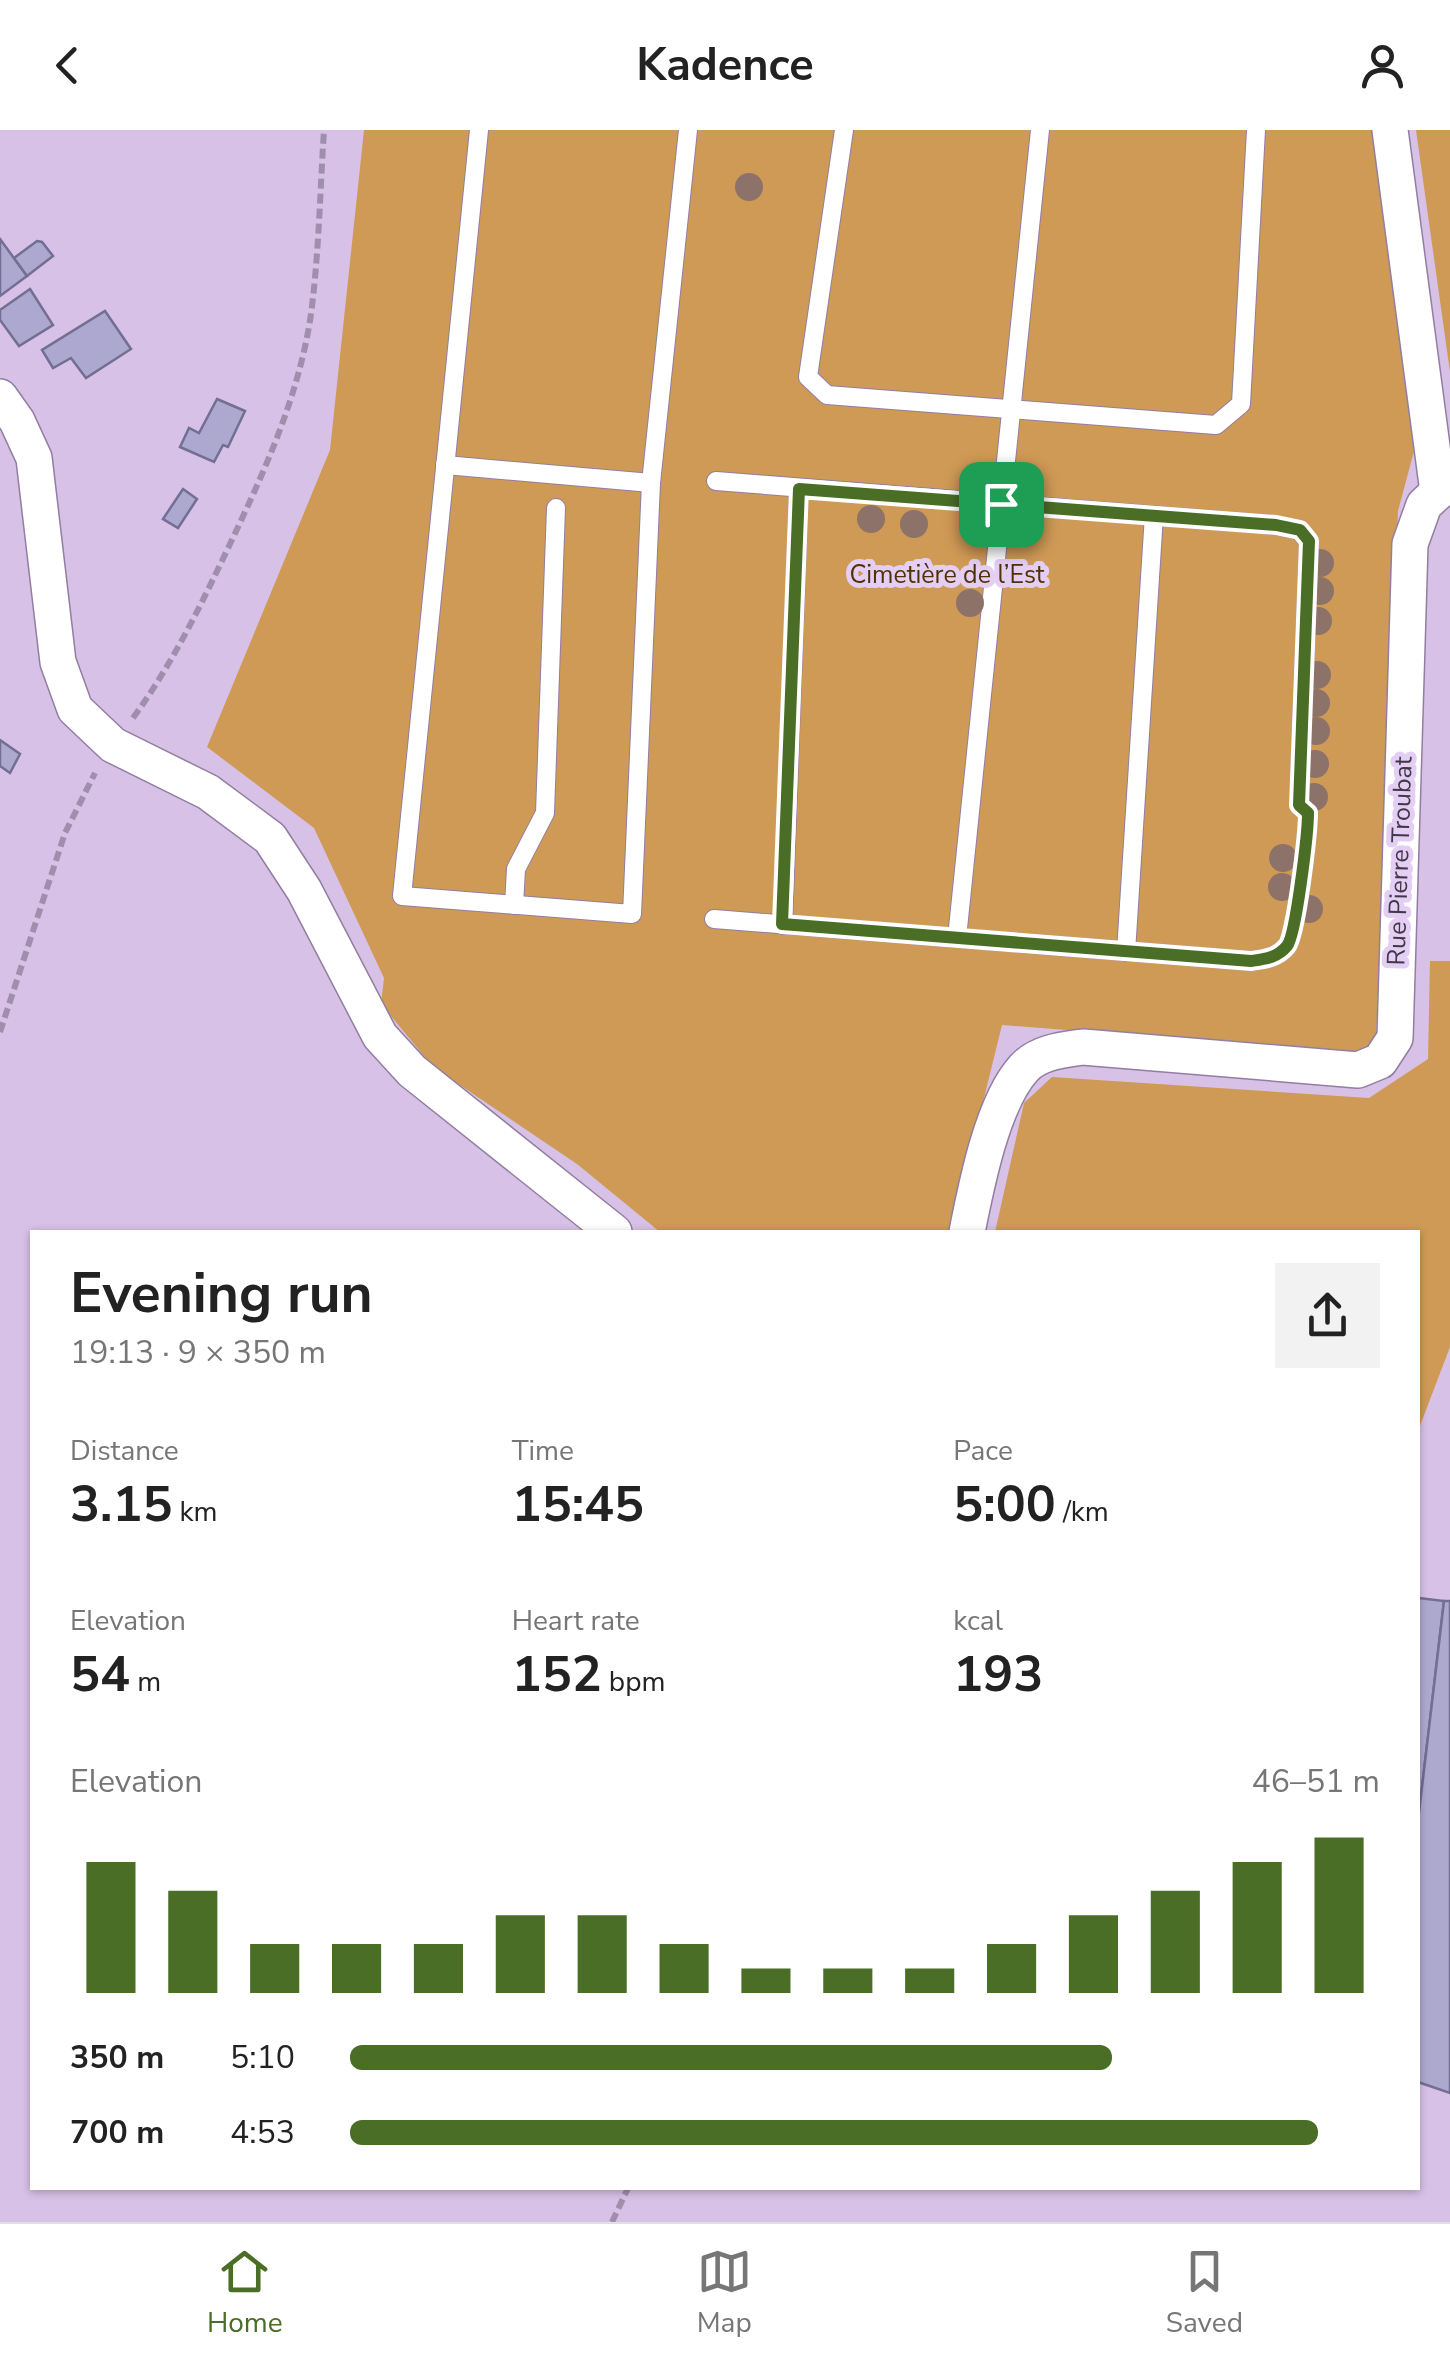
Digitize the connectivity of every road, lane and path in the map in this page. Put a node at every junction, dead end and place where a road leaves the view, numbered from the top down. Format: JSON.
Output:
{"nodes":[{"id":1,"x":324,"y":130,"type":"edge"},
{"id":2,"x":478,"y":130,"type":"edge"},
{"id":3,"x":688,"y":130,"type":"edge"},
{"id":4,"x":844,"y":130,"type":"edge"},
{"id":5,"x":1040,"y":130,"type":"edge"},
{"id":6,"x":1256,"y":130,"type":"edge"},
{"id":7,"x":1390,"y":130,"type":"edge"},
{"id":8,"x":1010,"y":410,"type":"junction"},
{"id":9,"x":6,"y":418,"type":"edge"},
{"id":10,"x":445,"y":465,"type":"junction"},
{"id":11,"x":716,"y":481,"type":"dead end"},
{"id":12,"x":650,"y":482,"type":"junction"},
{"id":13,"x":799,"y":489,"type":"junction"},
{"id":14,"x":1444,"y":491,"type":"edge"},
{"id":15,"x":1001,"y":504,"type":"junction"},
{"id":16,"x":556,"y":508,"type":"dead end"},
{"id":17,"x":1154,"y":515,"type":"junction"},
{"id":18,"x":113,"y":745,"type":"junction"},
{"id":19,"x":514,"y":905,"type":"junction"},
{"id":20,"x":714,"y":920,"type":"dead end"},
{"id":21,"x":782,"y":924,"type":"junction"},
{"id":22,"x":957,"y":938,"type":"junction"},
{"id":23,"x":1126,"y":952,"type":"junction"},
{"id":24,"x":0,"y":1032,"type":"edge"},
{"id":25,"x":611,"y":1230,"type":"edge"},
{"id":26,"x":968,"y":1230,"type":"edge"},
{"id":27,"x":627,"y":2190,"type":"edge"},
{"id":28,"x":612,"y":2222,"type":"edge"}],
"edges":[{"from":1,"to":18,"type":"path"},
{"from":2,"to":10,"type":"lane"},
{"from":3,"to":12,"type":"lane"},
{"from":4,"to":8,"type":"lane"},
{"from":5,"to":8,"type":"lane"},
{"from":6,"to":8,"type":"lane"},
{"from":7,"to":14,"type":"street","name":"Rue Pierre Troubat"},
{"from":8,"to":15,"type":"lane"},
{"from":9,"to":18,"type":"street"},
{"from":10,"to":12,"type":"lane"},
{"from":10,"to":19,"type":"lane"},
{"from":11,"to":13,"type":"lane"},
{"from":12,"to":19,"type":"lane"},
{"from":13,"to":15,"type":"lane"},
{"from":13,"to":21,"type":"lane"},
{"from":14,"to":26,"type":"street","name":"Rue Pierre Troubat"},
{"from":15,"to":17,"type":"lane"},
{"from":15,"to":22,"type":"lane"},
{"from":16,"to":19,"type":"lane"},
{"from":17,"to":23,"type":"lane"},
{"from":17,"to":23,"type":"lane"},
{"from":18,"to":24,"type":"path"},
{"from":18,"to":25,"type":"street"},
{"from":20,"to":21,"type":"lane"},
{"from":21,"to":22,"type":"lane"},
{"from":22,"to":23,"type":"lane"},
{"from":27,"to":28,"type":"path"}]}
